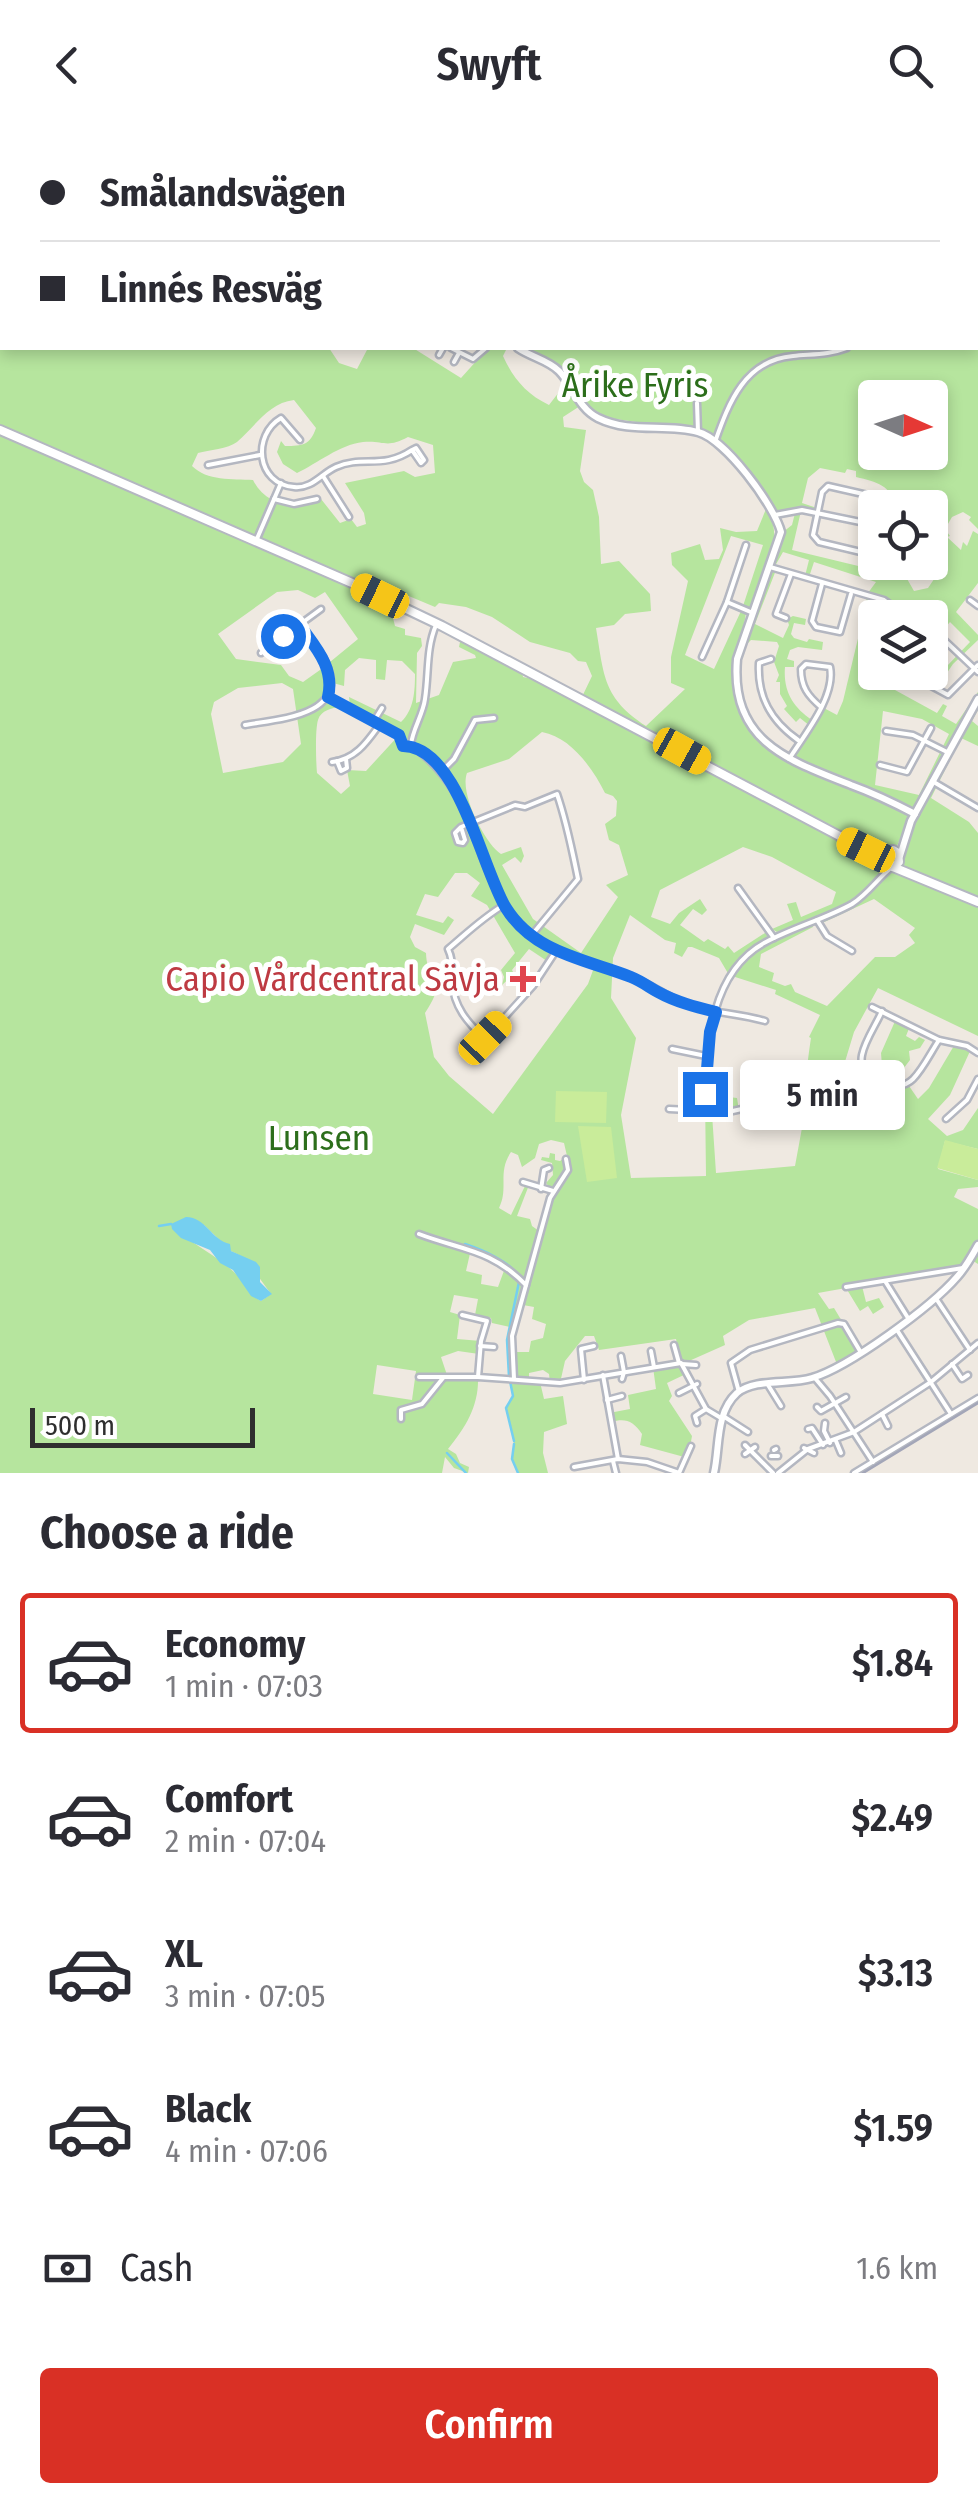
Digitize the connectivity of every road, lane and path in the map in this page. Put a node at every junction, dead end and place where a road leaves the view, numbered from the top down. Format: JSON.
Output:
{"nodes":[{"id":1,"x":749,"y":130,"type":"edge"},
{"id":2,"x":762,"y":130,"type":"edge"},
{"id":3,"x":442,"y":350,"type":"edge"},
{"id":4,"x":454,"y":350,"type":"edge"},
{"id":5,"x":484,"y":350,"type":"edge"},
{"id":6,"x":522,"y":350,"type":"edge"},
{"id":7,"x":839,"y":350,"type":"edge"},
{"id":8,"x":459,"y":353,"type":"junction"},
{"id":9,"x":438,"y":355,"type":"dead end"},
{"id":10,"x":454,"y":362,"type":"dead end"},
{"id":11,"x":696,"y":403,"type":"dead end"},
{"id":12,"x":0,"y":430,"type":"edge"},
{"id":13,"x":698,"y":432,"type":"junction"},
{"id":14,"x":300,"y":440,"type":"dead end"},
{"id":15,"x":715,"y":442,"type":"junction"},
{"id":16,"x":412,"y":450,"type":"dead end"},
{"id":17,"x":260,"y":455,"type":"junction"},
{"id":18,"x":208,"y":465,"type":"dead end"},
{"id":19,"x":323,"y":476,"type":"junction"},
{"id":20,"x":281,"y":483,"type":"junction"},
{"id":21,"x":858,"y":493,"type":"edge"},
{"id":22,"x":274,"y":499,"type":"junction"},
{"id":23,"x":317,"y":500,"type":"dead end"},
{"id":24,"x":818,"y":512,"type":"junction"},
{"id":25,"x":776,"y":515,"type":"junction"},
{"id":26,"x":349,"y":517,"type":"dead end"},
{"id":27,"x":858,"y":522,"type":"edge"},
{"id":28,"x":256,"y":542,"type":"junction"},
{"id":29,"x":746,"y":545,"type":"dead end"},
{"id":30,"x":858,"y":551,"type":"edge"},
{"id":31,"x":770,"y":567,"type":"junction"},
{"id":32,"x":791,"y":574,"type":"junction"},
{"id":33,"x":822,"y":584,"type":"junction"},
{"id":34,"x":852,"y":592,"type":"junction"},
{"id":35,"x":884,"y":600,"type":"edge"},
{"id":36,"x":970,"y":600,"type":"dead end"},
{"id":37,"x":727,"y":602,"type":"junction"},
{"id":38,"x":978,"y":606,"type":"edge"},
{"id":39,"x":321,"y":608,"type":"dead end"},
{"id":40,"x":752,"y":612,"type":"junction"},
{"id":41,"x":786,"y":618,"type":"dead end"},
{"id":42,"x":436,"y":623,"type":"junction"},
{"id":43,"x":299,"y":624,"type":"junction"},
{"id":44,"x":948,"y":643,"type":"edge"},
{"id":45,"x":261,"y":652,"type":"dead end"},
{"id":46,"x":702,"y":657,"type":"dead end"},
{"id":47,"x":771,"y":659,"type":"dead end"},
{"id":48,"x":977,"y":669,"type":"edge"},
{"id":49,"x":937,"y":690,"type":"edge"},
{"id":50,"x":328,"y":697,"type":"junction"},
{"id":51,"x":978,"y":699,"type":"edge"},
{"id":52,"x":821,"y":706,"type":"junction"},
{"id":53,"x":382,"y":708,"type":"dead end"},
{"id":54,"x":494,"y":718,"type":"dead end"},
{"id":55,"x":378,"y":722,"type":"junction"},
{"id":56,"x":245,"y":724,"type":"dead end"},
{"id":57,"x":931,"y":728,"type":"dead end"},
{"id":58,"x":886,"y":731,"type":"dead end"},
{"id":59,"x":402,"y":737,"type":"junction"},
{"id":60,"x":411,"y":737,"type":"junction"},
{"id":61,"x":924,"y":740,"type":"junction"},
{"id":62,"x":800,"y":741,"type":"junction"},
{"id":63,"x":411,"y":745,"type":"junction"},
{"id":64,"x":947,"y":752,"type":"junction"},
{"id":65,"x":346,"y":760,"type":"junction"},
{"id":66,"x":788,"y":760,"type":"junction"},
{"id":67,"x":880,"y":766,"type":"dead end"},
{"id":68,"x":442,"y":772,"type":"junction"},
{"id":69,"x":908,"y":772,"type":"junction"},
{"id":70,"x":919,"y":775,"type":"dead end"},
{"id":71,"x":932,"y":781,"type":"junction"},
{"id":72,"x":978,"y":808,"type":"edge"},
{"id":73,"x":915,"y":814,"type":"junction"},
{"id":74,"x":472,"y":823,"type":"junction"},
{"id":75,"x":461,"y":827,"type":"dead end"},
{"id":76,"x":891,"y":859,"type":"junction"},
{"id":77,"x":738,"y":888,"type":"dead end"},
{"id":78,"x":978,"y":902,"type":"edge"},
{"id":79,"x":504,"y":905,"type":"junction"},
{"id":80,"x":817,"y":920,"type":"junction"},
{"id":81,"x":531,"y":936,"type":"junction"},
{"id":82,"x":774,"y":938,"type":"junction"},
{"id":83,"x":556,"y":951,"type":"junction"},
{"id":84,"x":852,"y":951,"type":"dead end"},
{"id":85,"x":872,"y":1007,"type":"dead end"},
{"id":86,"x":882,"y":1011,"type":"junction"},
{"id":87,"x":716,"y":1012,"type":"junction"},
{"id":88,"x":766,"y":1021,"type":"dead end"},
{"id":89,"x":939,"y":1040,"type":"junction"},
{"id":90,"x":672,"y":1049,"type":"dead end"},
{"id":91,"x":978,"y":1053,"type":"edge"},
{"id":92,"x":707,"y":1056,"type":"junction"},
{"id":93,"x":978,"y":1079,"type":"edge"},
{"id":94,"x":751,"y":1107,"type":"dead end"},
{"id":95,"x":669,"y":1109,"type":"dead end"},
{"id":96,"x":704,"y":1109,"type":"junction"},
{"id":97,"x":946,"y":1119,"type":"dead end"},
{"id":98,"x":566,"y":1159,"type":"dead end"},
{"id":99,"x":549,"y":1168,"type":"dead end"},
{"id":100,"x":523,"y":1182,"type":"dead end"},
{"id":101,"x":541,"y":1185,"type":"junction"},
{"id":102,"x":553,"y":1191,"type":"junction"},
{"id":103,"x":419,"y":1234,"type":"dead end"},
{"id":104,"x":978,"y":1245,"type":"edge"},
{"id":105,"x":974,"y":1261,"type":"edge"},
{"id":106,"x":963,"y":1268,"type":"junction"},
{"id":107,"x":885,"y":1281,"type":"junction"},
{"id":108,"x":526,"y":1285,"type":"junction"},
{"id":109,"x":846,"y":1287,"type":"dead end"},
{"id":110,"x":935,"y":1297,"type":"junction"},
{"id":111,"x":462,"y":1315,"type":"dead end"},
{"id":112,"x":908,"y":1318,"type":"junction"},
{"id":113,"x":895,"y":1327,"type":"junction"},
{"id":114,"x":978,"y":1343,"type":"edge"},
{"id":115,"x":512,"y":1344,"type":"junction"},
{"id":116,"x":520,"y":1344,"type":"dead end"},
{"id":117,"x":480,"y":1346,"type":"junction"},
{"id":118,"x":594,"y":1346,"type":"dead end"},
{"id":119,"x":674,"y":1346,"type":"dead end"},
{"id":120,"x":494,"y":1347,"type":"dead end"},
{"id":121,"x":970,"y":1350,"type":"junction"},
{"id":122,"x":652,"y":1351,"type":"dead end"},
{"id":123,"x":860,"y":1351,"type":"junction"},
{"id":124,"x":621,"y":1356,"type":"dead end"},
{"id":125,"x":633,"y":1362,"type":"dead end"},
{"id":126,"x":678,"y":1362,"type":"junction"},
{"id":127,"x":952,"y":1364,"type":"junction"},
{"id":128,"x":654,"y":1365,"type":"junction"},
{"id":129,"x":696,"y":1365,"type":"dead end"},
{"id":130,"x":621,"y":1370,"type":"junction"},
{"id":131,"x":635,"y":1371,"type":"junction"},
{"id":132,"x":603,"y":1375,"type":"junction"},
{"id":133,"x":968,"y":1375,"type":"dead end"},
{"id":134,"x":478,"y":1376,"type":"junction"},
{"id":135,"x":419,"y":1377,"type":"dead end"},
{"id":136,"x":814,"y":1377,"type":"junction"},
{"id":137,"x":444,"y":1378,"type":"junction"},
{"id":138,"x":514,"y":1379,"type":"junction"},
{"id":139,"x":622,"y":1379,"type":"dead end"},
{"id":140,"x":584,"y":1380,"type":"junction"},
{"id":141,"x":931,"y":1382,"type":"junction"},
{"id":142,"x":693,"y":1384,"type":"junction"},
{"id":143,"x":768,"y":1385,"type":"junction"},
{"id":144,"x":679,"y":1392,"type":"dead end"},
{"id":145,"x":738,"y":1392,"type":"junction"},
{"id":146,"x":964,"y":1395,"type":"dead end"},
{"id":147,"x":622,"y":1396,"type":"dead end"},
{"id":148,"x":846,"y":1397,"type":"dead end"},
{"id":149,"x":978,"y":1398,"type":"edge"},
{"id":150,"x":607,"y":1401,"type":"junction"},
{"id":151,"x":615,"y":1402,"type":"dead end"},
{"id":152,"x":836,"y":1404,"type":"junction"},
{"id":153,"x":964,"y":1404,"type":"junction"},
{"id":154,"x":781,"y":1406,"type":"dead end"},
{"id":155,"x":817,"y":1407,"type":"dead end"},
{"id":156,"x":951,"y":1414,"type":"junction"},
{"id":157,"x":880,"y":1416,"type":"junction"},
{"id":158,"x":723,"y":1417,"type":"junction"},
{"id":159,"x":400,"y":1419,"type":"dead end"},
{"id":160,"x":825,"y":1423,"type":"dead end"},
{"id":161,"x":888,"y":1426,"type":"dead end"},
{"id":162,"x":808,"y":1429,"type":"dead end"},
{"id":163,"x":748,"y":1432,"type":"dead end"},
{"id":164,"x":850,"y":1433,"type":"junction"},
{"id":165,"x":882,"y":1444,"type":"dead end"},
{"id":166,"x":744,"y":1445,"type":"dead end"},
{"id":167,"x":690,"y":1446,"type":"dead end"},
{"id":168,"x":823,"y":1446,"type":"junction"},
{"id":169,"x":841,"y":1453,"type":"dead end"},
{"id":170,"x":887,"y":1453,"type":"junction"},
{"id":171,"x":616,"y":1460,"type":"junction"},
{"id":172,"x":873,"y":1462,"type":"junction"},
{"id":173,"x":574,"y":1467,"type":"dead end"},
{"id":174,"x":788,"y":1468,"type":"edge"},
{"id":175,"x":855,"y":1470,"type":"edge"},
{"id":176,"x":776,"y":1472,"type":"edge"},
{"id":177,"x":616,"y":1473,"type":"edge"},
{"id":178,"x":679,"y":1473,"type":"edge"},
{"id":179,"x":714,"y":1473,"type":"edge"}],
"edges":[{"from":1,"to":2,"type":"street"},
{"from":3,"to":9,"type":"street"},
{"from":4,"to":8,"type":"street"},
{"from":5,"to":8,"type":"street"},
{"from":6,"to":13,"type":"street"},
{"from":7,"to":15,"type":"street"},
{"from":8,"to":10,"type":"street"},
{"from":11,"to":13,"type":"street"},
{"from":12,"to":28,"type":"main road"},
{"from":13,"to":15,"type":"street"},
{"from":14,"to":17,"type":"street"},
{"from":15,"to":25,"type":"street"},
{"from":16,"to":19,"type":"street"},
{"from":17,"to":18,"type":"street"},
{"from":17,"to":20,"type":"street"},
{"from":19,"to":20,"type":"street"},
{"from":19,"to":26,"type":"street"},
{"from":20,"to":22,"type":"street"},
{"from":21,"to":24,"type":"street"},
{"from":22,"to":23,"type":"street"},
{"from":22,"to":28,"type":"street"},
{"from":24,"to":25,"type":"street"},
{"from":24,"to":27,"type":"street"},
{"from":24,"to":30,"type":"street"},
{"from":25,"to":31,"type":"street"},
{"from":28,"to":42,"type":"main road"},
{"from":29,"to":37,"type":"street"},
{"from":31,"to":32,"type":"street"},
{"from":31,"to":40,"type":"street"},
{"from":32,"to":33,"type":"street"},
{"from":32,"to":41,"type":"street"},
{"from":33,"to":34,"type":"street"},
{"from":33,"to":34,"type":"street"},
{"from":34,"to":35,"type":"street"},
{"from":36,"to":38,"type":"street"},
{"from":37,"to":40,"type":"street"},
{"from":37,"to":46,"type":"street"},
{"from":39,"to":43,"type":"street"},
{"from":40,"to":66,"type":"street"},
{"from":42,"to":60,"type":"street"},
{"from":42,"to":76,"type":"main road"},
{"from":43,"to":45,"type":"street"},
{"from":43,"to":50,"type":"street"},
{"from":44,"to":48,"type":"street"},
{"from":47,"to":62,"type":"street"},
{"from":48,"to":49,"type":"street"},
{"from":50,"to":55,"type":"street"},
{"from":50,"to":56,"type":"street"},
{"from":51,"to":64,"type":"street"},
{"from":52,"to":52,"type":"street"},
{"from":52,"to":62,"type":"street"},
{"from":53,"to":55,"type":"street"},
{"from":54,"to":68,"type":"street"},
{"from":55,"to":59,"type":"street"},
{"from":55,"to":65,"type":"street"},
{"from":57,"to":61,"type":"street"},
{"from":58,"to":61,"type":"street"},
{"from":59,"to":60,"type":"street"},
{"from":59,"to":63,"type":"street"},
{"from":60,"to":63,"type":"street"},
{"from":61,"to":64,"type":"street"},
{"from":61,"to":69,"type":"street"},
{"from":62,"to":66,"type":"street"},
{"from":63,"to":68,"type":"street"},
{"from":64,"to":71,"type":"street"},
{"from":65,"to":65,"type":"street"},
{"from":66,"to":73,"type":"street"},
{"from":67,"to":69,"type":"street"},
{"from":68,"to":74,"type":"street"},
{"from":69,"to":70,"type":"street"},
{"from":71,"to":72,"type":"street"},
{"from":71,"to":73,"type":"street"},
{"from":73,"to":76,"type":"street"},
{"from":74,"to":75,"type":"street"},
{"from":74,"to":79,"type":"street"},
{"from":74,"to":81,"type":"street"},
{"from":76,"to":78,"type":"main road"},
{"from":76,"to":80,"type":"street"},
{"from":77,"to":82,"type":"street"},
{"from":79,"to":81,"type":"street"},
{"from":79,"to":83,"type":"street"},
{"from":80,"to":82,"type":"street"},
{"from":80,"to":84,"type":"street"},
{"from":81,"to":83,"type":"street"},
{"from":82,"to":87,"type":"street"},
{"from":83,"to":87,"type":"street"},
{"from":85,"to":86,"type":"street"},
{"from":86,"to":89,"type":"street"},
{"from":86,"to":89,"type":"street"},
{"from":87,"to":88,"type":"street"},
{"from":87,"to":92,"type":"street"},
{"from":89,"to":91,"type":"street"},
{"from":90,"to":92,"type":"street"},
{"from":92,"to":96,"type":"street"},
{"from":93,"to":97,"type":"street"},
{"from":94,"to":96,"type":"street"},
{"from":95,"to":96,"type":"street"},
{"from":98,"to":102,"type":"street"},
{"from":99,"to":101,"type":"street"},
{"from":100,"to":101,"type":"street"},
{"from":101,"to":102,"type":"street"},
{"from":102,"to":108,"type":"street"},
{"from":103,"to":108,"type":"street"},
{"from":104,"to":105,"type":"street"},
{"from":105,"to":106,"type":"street"},
{"from":106,"to":107,"type":"street"},
{"from":106,"to":110,"type":"street"},
{"from":107,"to":109,"type":"street"},
{"from":107,"to":112,"type":"street"},
{"from":108,"to":115,"type":"street"},
{"from":110,"to":112,"type":"street"},
{"from":110,"to":121,"type":"street"},
{"from":111,"to":117,"type":"street"},
{"from":112,"to":113,"type":"street"},
{"from":113,"to":123,"type":"street"},
{"from":113,"to":141,"type":"street"},
{"from":114,"to":121,"type":"street"},
{"from":115,"to":116,"type":"street"},
{"from":115,"to":138,"type":"street"},
{"from":117,"to":120,"type":"street"},
{"from":117,"to":134,"type":"street"},
{"from":118,"to":140,"type":"street"},
{"from":119,"to":126,"type":"street"},
{"from":121,"to":127,"type":"street"},
{"from":122,"to":128,"type":"street"},
{"from":123,"to":136,"type":"street"},
{"from":123,"to":145,"type":"street"},
{"from":124,"to":130,"type":"street"},
{"from":125,"to":131,"type":"street"},
{"from":126,"to":128,"type":"street"},
{"from":126,"to":129,"type":"street"},
{"from":126,"to":142,"type":"street"},
{"from":127,"to":133,"type":"street"},
{"from":127,"to":141,"type":"street"},
{"from":128,"to":131,"type":"street"},
{"from":130,"to":131,"type":"street"},
{"from":130,"to":132,"type":"street"},
{"from":130,"to":139,"type":"street"},
{"from":132,"to":140,"type":"street"},
{"from":132,"to":150,"type":"street"},
{"from":134,"to":137,"type":"street"},
{"from":134,"to":138,"type":"street"},
{"from":135,"to":137,"type":"street"},
{"from":136,"to":143,"type":"street"},
{"from":136,"to":152,"type":"street"},
{"from":137,"to":159,"type":"street"},
{"from":138,"to":140,"type":"street"},
{"from":141,"to":156,"type":"street"},
{"from":141,"to":157,"type":"street"},
{"from":142,"to":144,"type":"street"},
{"from":142,"to":158,"type":"street"},
{"from":143,"to":145,"type":"street"},
{"from":143,"to":154,"type":"street"},
{"from":145,"to":158,"type":"street"},
{"from":146,"to":153,"type":"street"},
{"from":147,"to":150,"type":"street"},
{"from":148,"to":152,"type":"street"},
{"from":149,"to":153,"type":"street"},
{"from":150,"to":151,"type":"street"},
{"from":150,"to":171,"type":"street"},
{"from":152,"to":155,"type":"street"},
{"from":152,"to":164,"type":"street"},
{"from":153,"to":156,"type":"street"},
{"from":156,"to":170,"type":"street"},
{"from":157,"to":161,"type":"street"},
{"from":157,"to":164,"type":"street"},
{"from":158,"to":163,"type":"street"},
{"from":158,"to":179,"type":"street"},
{"from":160,"to":168,"type":"street"},
{"from":162,"to":168,"type":"street"},
{"from":164,"to":168,"type":"street"},
{"from":164,"to":172,"type":"street"},
{"from":165,"to":170,"type":"street"},
{"from":166,"to":176,"type":"street"},
{"from":167,"to":178,"type":"street"},
{"from":168,"to":169,"type":"street"},
{"from":168,"to":174,"type":"street"},
{"from":170,"to":172,"type":"street"},
{"from":171,"to":173,"type":"street"},
{"from":171,"to":177,"type":"street"},
{"from":171,"to":178,"type":"street"},
{"from":172,"to":175,"type":"street"},
{"from":174,"to":176,"type":"street"}]}
